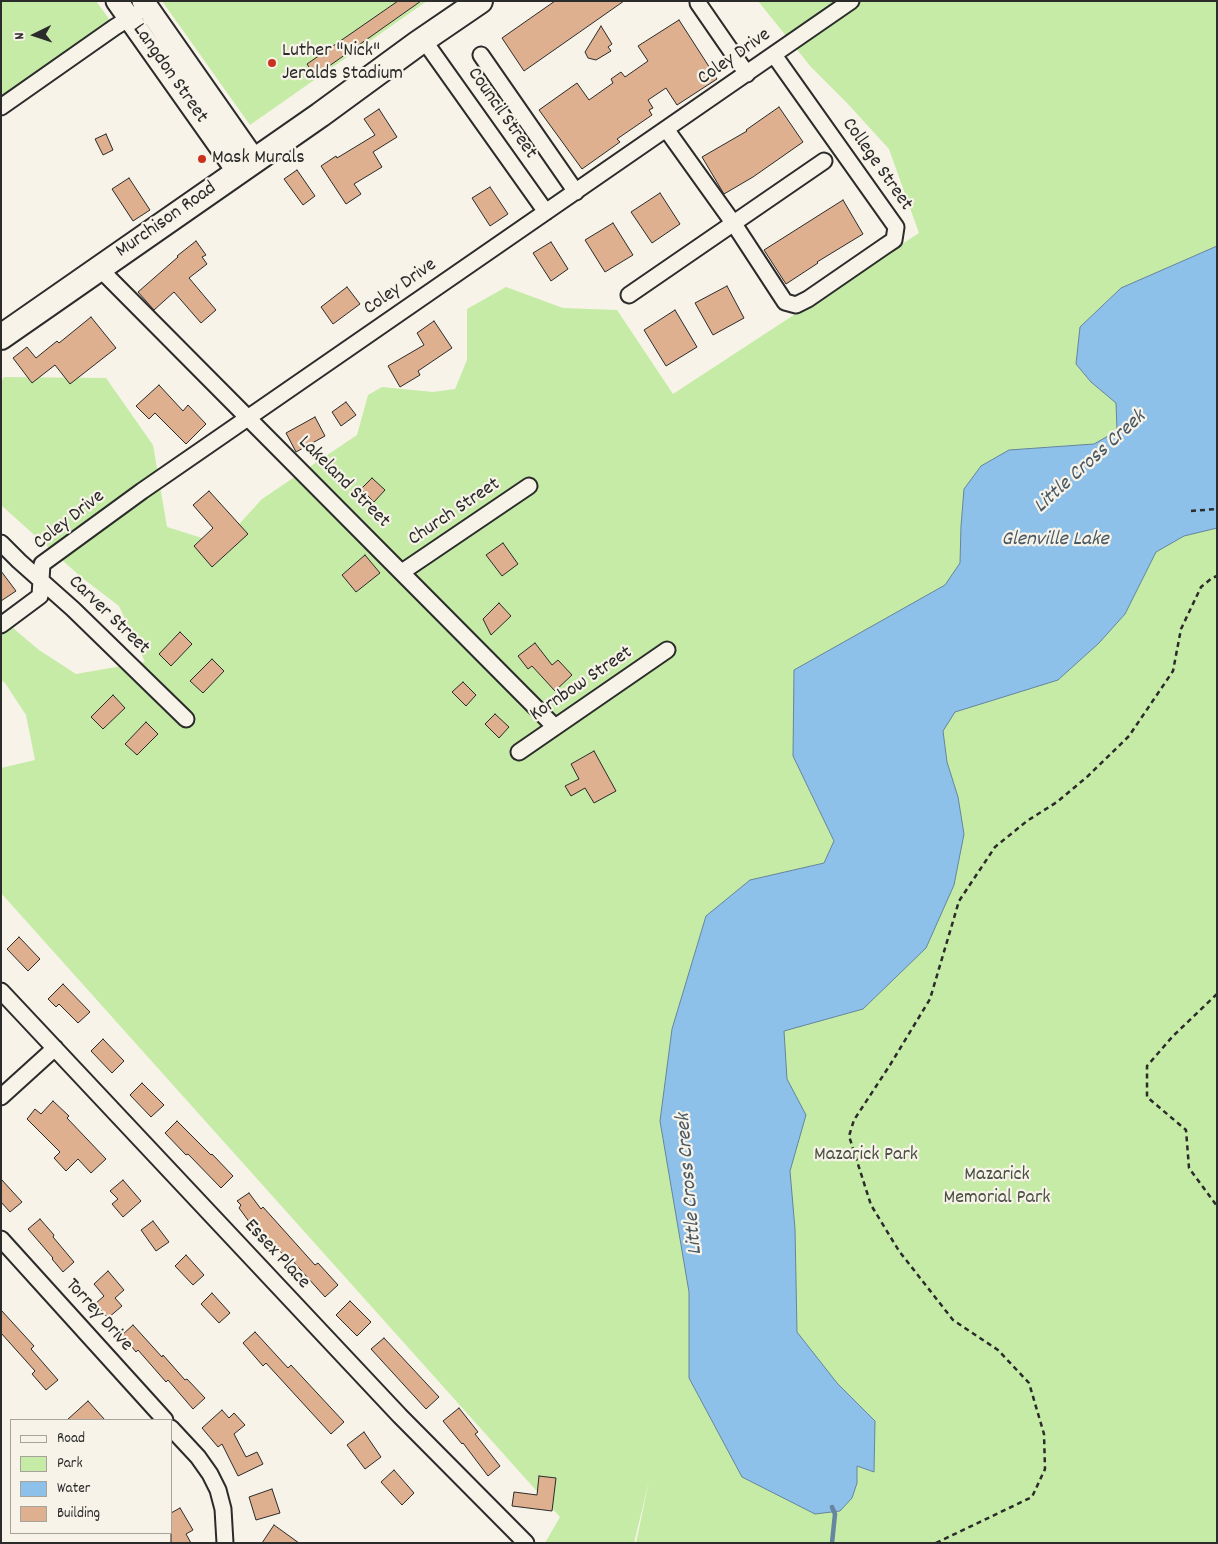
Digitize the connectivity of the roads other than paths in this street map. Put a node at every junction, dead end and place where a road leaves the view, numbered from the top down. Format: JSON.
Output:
{"nodes":[{"id":1,"x":480,"y":1,"type":"edge"},
{"id":2,"x":851,"y":1,"type":"edge"},
{"id":3,"x":698,"y":3,"type":"dead end"},
{"id":4,"x":146,"y":4,"type":"edge"},
{"id":5,"x":123,"y":10,"type":"edge"},
{"id":6,"x":423,"y":39,"type":"junction"},
{"id":7,"x":481,"y":55,"type":"dead end"},
{"id":8,"x":774,"y":55,"type":"junction"},
{"id":9,"x":747,"y":74,"type":"junction"},
{"id":10,"x":1,"y":107,"type":"edge"},
{"id":11,"x":666,"y":129,"type":"junction"},
{"id":12,"x":824,"y":161,"type":"dead end"},
{"id":13,"x":246,"y":166,"type":"junction"},
{"id":14,"x":576,"y":192,"type":"junction"},
{"id":15,"x":546,"y":212,"type":"junction"},
{"id":16,"x":734,"y":224,"type":"junction"},
{"id":17,"x":100,"y":268,"type":"junction"},
{"id":18,"x":629,"y":295,"type":"dead end"},
{"id":19,"x":1,"y":337,"type":"edge"},
{"id":20,"x":249,"y":417,"type":"junction"},
{"id":21,"x":529,"y":486,"type":"dead end"},
{"id":22,"x":1,"y":543,"type":"edge"},
{"id":23,"x":402,"y":572,"type":"junction"},
{"id":24,"x":42,"y":581,"type":"junction"},
{"id":25,"x":1,"y":624,"type":"edge"},
{"id":26,"x":667,"y":650,"type":"dead end"},
{"id":27,"x":186,"y":719,"type":"dead end"},
{"id":28,"x":555,"y":727,"type":"junction"},
{"id":29,"x":519,"y":752,"type":"dead end"},
{"id":30,"x":1,"y":991,"type":"edge"},
{"id":31,"x":55,"y":1048,"type":"junction"},
{"id":32,"x":1,"y":1097,"type":"edge"},
{"id":33,"x":1,"y":1239,"type":"edge"},
{"id":34,"x":164,"y":1419,"type":"edge"},
{"id":35,"x":172,"y":1429,"type":"edge"},
{"id":36,"x":225,"y":1543,"type":"edge"},
{"id":37,"x":526,"y":1543,"type":"edge"}],
"edges":[{"from":1,"to":6,"type":"main road","name":"Murchison Road"},
{"from":2,"to":8,"type":"street","name":"Coley Drive"},
{"from":3,"to":9,"type":"street"},
{"from":4,"to":5,"type":"street"},
{"from":4,"to":13,"type":"street","name":"Langdon Street"},
{"from":5,"to":10,"type":"street"},
{"from":5,"to":13,"type":"street","name":"Langdon Street"},
{"from":6,"to":13,"type":"main road","name":"Murchison Road"},
{"from":6,"to":15,"type":"street","name":"Council Street"},
{"from":7,"to":14,"type":"street"},
{"from":8,"to":9,"type":"street","name":"Coley Drive"},
{"from":8,"to":16,"type":"street","name":"College Street"},
{"from":9,"to":11,"type":"street","name":"Coley Drive"},
{"from":11,"to":14,"type":"street","name":"Coley Drive"},
{"from":11,"to":16,"type":"street","name":"College Street"},
{"from":12,"to":16,"type":"street"},
{"from":13,"to":17,"type":"main road","name":"Murchison Road"},
{"from":14,"to":15,"type":"street","name":"Coley Drive"},
{"from":15,"to":20,"type":"street","name":"Coley Drive"},
{"from":16,"to":18,"type":"street"},
{"from":17,"to":19,"type":"main road","name":"Murchison Road"},
{"from":17,"to":20,"type":"street","name":"Lakeland Street"},
{"from":20,"to":23,"type":"street","name":"Lakeland Street"},
{"from":20,"to":24,"type":"street","name":"Coley Drive"},
{"from":21,"to":23,"type":"street","name":"Church Street"},
{"from":22,"to":24,"type":"street","name":"Carver Street"},
{"from":23,"to":28,"type":"street","name":"Lakeland Street"},
{"from":24,"to":25,"type":"street","name":"Coley Drive"},
{"from":24,"to":27,"type":"street","name":"Carver Street"},
{"from":26,"to":28,"type":"street","name":"Kornbow Street"},
{"from":28,"to":29,"type":"street","name":"Kornbow Street"},
{"from":30,"to":31,"type":"street","name":"Essex Place"},
{"from":31,"to":32,"type":"street"},
{"from":31,"to":37,"type":"street","name":"Essex Place"},
{"from":33,"to":34,"type":"street","name":"Torrey Drive"},
{"from":35,"to":36,"type":"street"}]}
